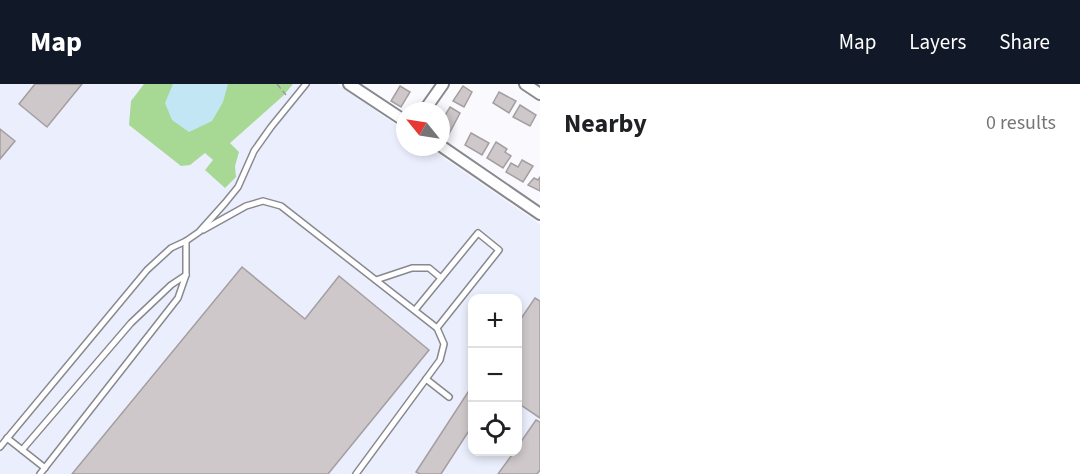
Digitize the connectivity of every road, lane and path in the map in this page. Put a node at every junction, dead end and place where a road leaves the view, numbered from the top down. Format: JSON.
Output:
{"nodes":[{"id":1,"x":277,"y":84,"type":"edge"},
{"id":2,"x":306,"y":84,"type":"edge"},
{"id":3,"x":349,"y":84,"type":"edge"},
{"id":4,"x":443,"y":84,"type":"edge"},
{"id":5,"x":525,"y":84,"type":"edge"},
{"id":6,"x":540,"y":94,"type":"edge"},
{"id":7,"x":292,"y":101,"type":"junction"},
{"id":8,"x":430,"y":102,"type":"edge"},
{"id":9,"x":396,"y":115,"type":"edge"},
{"id":10,"x":450,"y":152,"type":"edge"},
{"id":11,"x":540,"y":214,"type":"edge"},
{"id":12,"x":199,"y":232,"type":"junction"},
{"id":13,"x":186,"y":241,"type":"junction"},
{"id":14,"x":186,"y":275,"type":"junction"},
{"id":15,"x":441,"y":278,"type":"junction"},
{"id":16,"x":376,"y":280,"type":"junction"},
{"id":17,"x":415,"y":310,"type":"junction"},
{"id":18,"x":437,"y":328,"type":"junction"},
{"id":19,"x":426,"y":379,"type":"junction"},
{"id":20,"x":449,"y":397,"type":"dead end"},
{"id":21,"x":7,"y":438,"type":"junction"},
{"id":22,"x":0,"y":447,"type":"edge"},
{"id":23,"x":22,"y":450,"type":"junction"},
{"id":24,"x":45,"y":468,"type":"junction"},
{"id":25,"x":40,"y":474,"type":"edge"},
{"id":26,"x":356,"y":474,"type":"edge"}],
"edges":[{"from":1,"to":7,"type":"path"},
{"from":2,"to":7,"type":"lane"},
{"from":3,"to":9,"type":"street"},
{"from":4,"to":8,"type":"street"},
{"from":5,"to":6,"type":"street"},
{"from":7,"to":12,"type":"lane"},
{"from":10,"to":11,"type":"street"},
{"from":12,"to":13,"type":"lane"},
{"from":12,"to":16,"type":"lane"},
{"from":13,"to":14,"type":"lane"},
{"from":13,"to":21,"type":"lane"},
{"from":14,"to":23,"type":"lane"},
{"from":14,"to":24,"type":"lane"},
{"from":15,"to":16,"type":"lane"},
{"from":15,"to":17,"type":"lane"},
{"from":15,"to":18,"type":"lane"},
{"from":16,"to":17,"type":"lane"},
{"from":17,"to":18,"type":"lane"},
{"from":18,"to":19,"type":"lane"},
{"from":19,"to":20,"type":"lane"},
{"from":19,"to":26,"type":"lane"},
{"from":21,"to":22,"type":"lane"},
{"from":21,"to":23,"type":"lane"},
{"from":23,"to":24,"type":"lane"},
{"from":24,"to":25,"type":"lane"}]}
